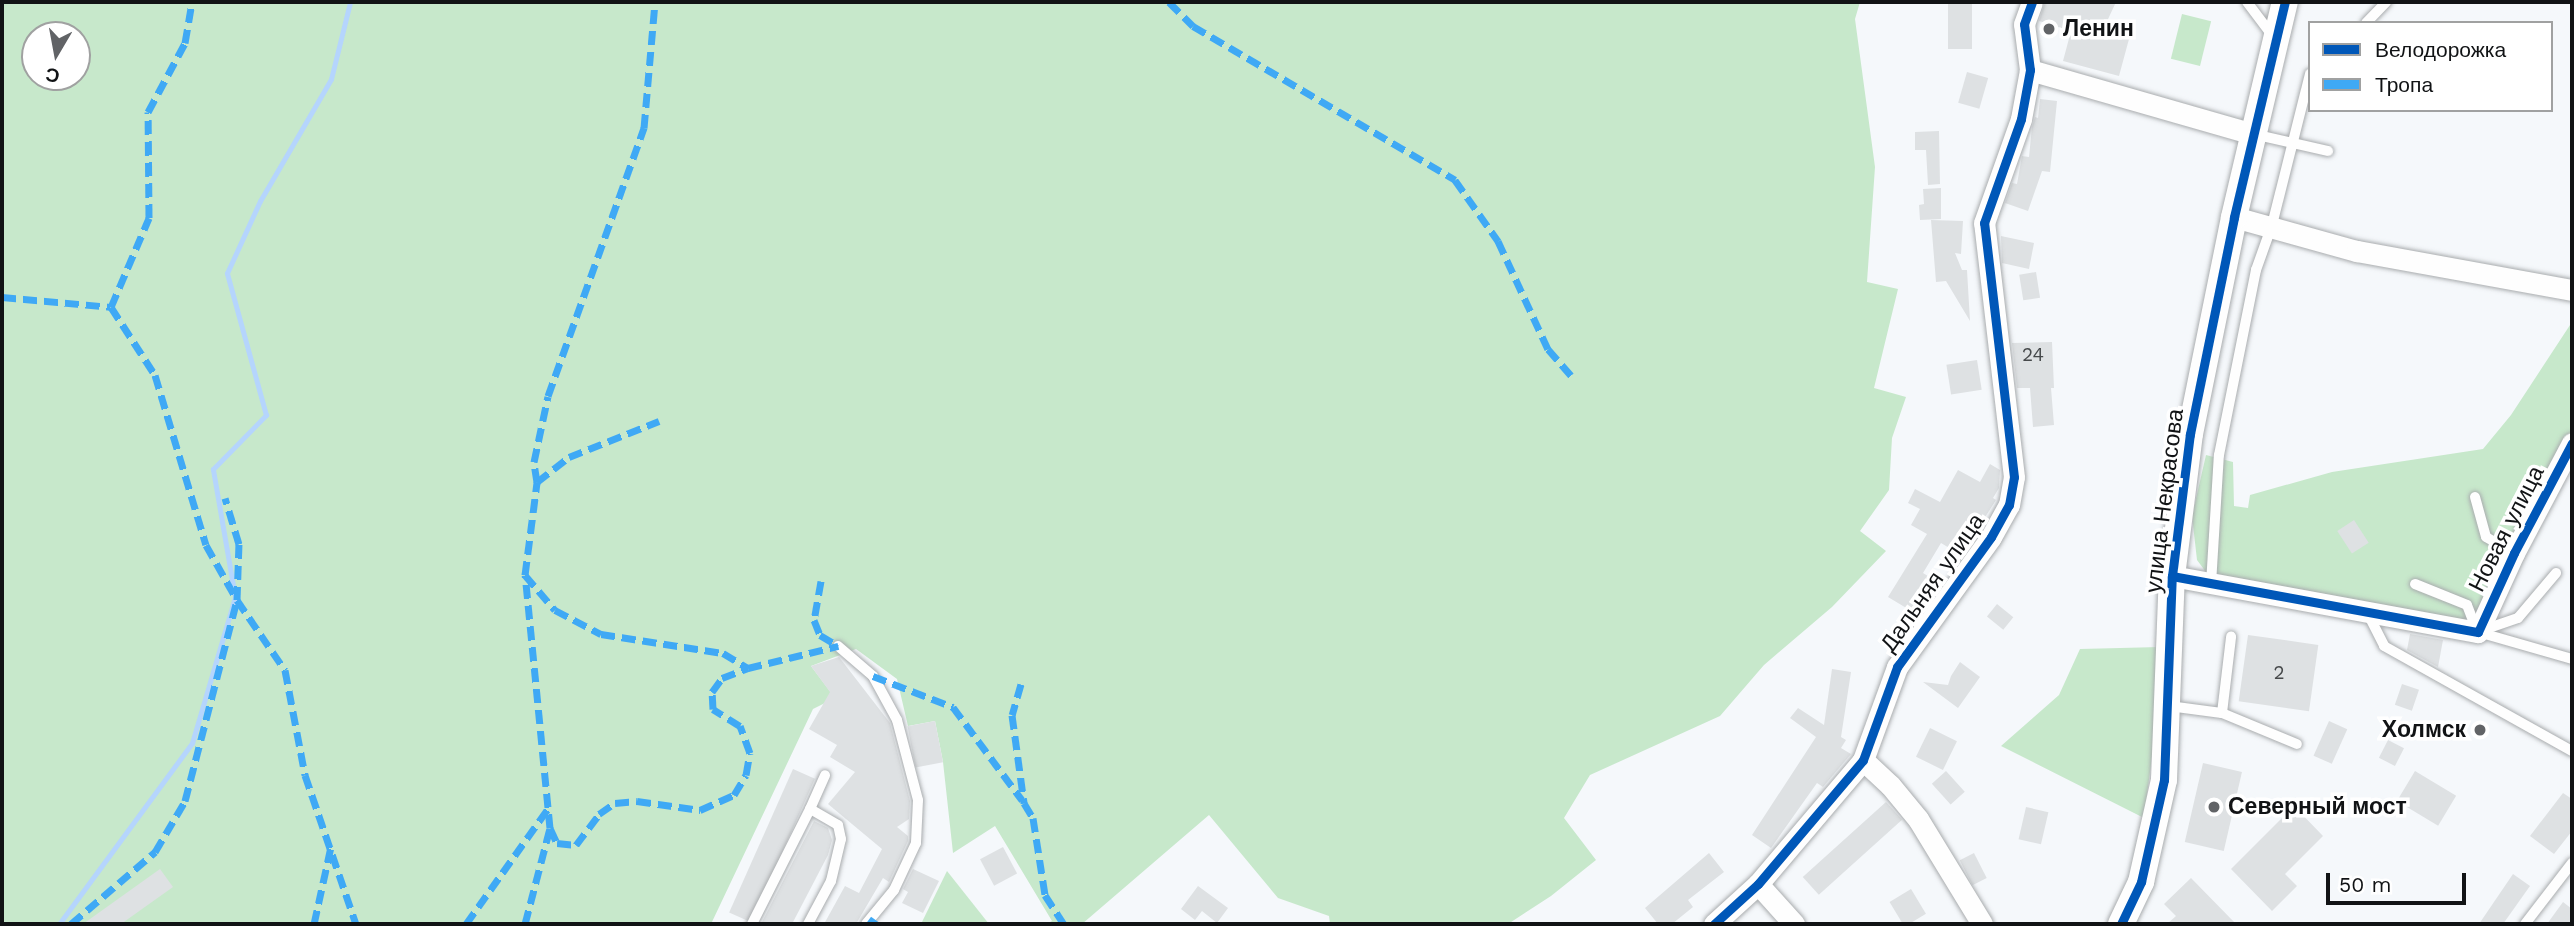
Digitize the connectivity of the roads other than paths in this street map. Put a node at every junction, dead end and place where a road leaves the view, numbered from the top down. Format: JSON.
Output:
{"nodes":[{"id":1,"x":2032,"y":2,"type":"edge"},
{"id":2,"x":2247,"y":2,"type":"edge"},
{"id":3,"x":2285,"y":2,"type":"edge"},
{"id":4,"x":2386,"y":2,"type":"edge"},
{"id":5,"x":2368,"y":21,"type":"edge"},
{"id":6,"x":2276,"y":40,"type":"junction"},
{"id":7,"x":2030,"y":70,"type":"junction"},
{"id":8,"x":2308,"y":81,"type":"edge"},
{"id":9,"x":2253,"y":134,"type":"junction"},
{"id":10,"x":2291,"y":144,"type":"junction"},
{"id":11,"x":2328,"y":151,"type":"dead end"},
{"id":12,"x":2234,"y":217,"type":"junction"},
{"id":13,"x":2272,"y":225,"type":"junction"},
{"id":14,"x":2572,"y":290,"type":"edge"},
{"id":15,"x":2572,"y":443,"type":"edge"},
{"id":16,"x":2475,"y":497,"type":"dead end"},
{"id":17,"x":2514,"y":554,"type":"junction"},
{"id":18,"x":2556,"y":573,"type":"dead end"},
{"id":19,"x":2172,"y":576,"type":"junction"},
{"id":20,"x":2211,"y":584,"type":"junction"},
{"id":21,"x":2415,"y":584,"type":"dead end"},
{"id":22,"x":2367,"y":612,"type":"junction"},
{"id":23,"x":2478,"y":632,"type":"junction"},
{"id":24,"x":2231,"y":637,"type":"dead end"},
{"id":25,"x":838,"y":646,"type":"dead end"},
{"id":26,"x":2572,"y":659,"type":"edge"},
{"id":27,"x":2169,"y":706,"type":"junction"},
{"id":28,"x":2222,"y":713,"type":"junction"},
{"id":29,"x":2297,"y":744,"type":"dead end"},
{"id":30,"x":2572,"y":751,"type":"edge"},
{"id":31,"x":1863,"y":760,"type":"junction"},
{"id":32,"x":825,"y":775,"type":"dead end"},
{"id":33,"x":810,"y":808,"type":"junction"},
{"id":34,"x":2572,"y":863,"type":"edge"},
{"id":35,"x":1758,"y":884,"type":"junction"},
{"id":36,"x":752,"y":924,"type":"edge"},
{"id":37,"x":808,"y":924,"type":"edge"},
{"id":38,"x":866,"y":924,"type":"edge"},
{"id":39,"x":1714,"y":924,"type":"edge"},
{"id":40,"x":1794,"y":924,"type":"edge"},
{"id":41,"x":1982,"y":924,"type":"edge"},
{"id":42,"x":2121,"y":924,"type":"edge"},
{"id":43,"x":2525,"y":924,"type":"edge"}],
"edges":[{"from":1,"to":7,"type":"street","name":"Дальняя улица"},
{"from":2,"to":6,"type":"lane"},
{"from":3,"to":6,"type":"street","name":"улица Некрасова"},
{"from":4,"to":5,"type":"lane"},
{"from":6,"to":9,"type":"street","name":"улица Некрасова"},
{"from":7,"to":9,"type":"street"},
{"from":7,"to":31,"type":"street","name":"Дальняя улица"},
{"from":8,"to":10,"type":"lane"},
{"from":9,"to":10,"type":"lane"},
{"from":9,"to":12,"type":"street","name":"улица Некрасова"},
{"from":10,"to":11,"type":"lane"},
{"from":10,"to":13,"type":"lane"},
{"from":12,"to":13,"type":"street"},
{"from":12,"to":19,"type":"street","name":"улица Некрасова"},
{"from":13,"to":14,"type":"street"},
{"from":13,"to":20,"type":"lane"},
{"from":15,"to":17,"type":"street","name":"Новая улица"},
{"from":16,"to":17,"type":"lane"},
{"from":17,"to":23,"type":"street","name":"Новая улица"},
{"from":18,"to":23,"type":"lane"},
{"from":19,"to":20,"type":"street"},
{"from":19,"to":27,"type":"street","name":"улица Некрасова"},
{"from":20,"to":22,"type":"street"},
{"from":21,"to":23,"type":"lane"},
{"from":22,"to":23,"type":"street"},
{"from":22,"to":30,"type":"lane"},
{"from":23,"to":26,"type":"lane"},
{"from":24,"to":28,"type":"lane"},
{"from":25,"to":38,"type":"lane"},
{"from":27,"to":28,"type":"lane"},
{"from":27,"to":42,"type":"street","name":"улица Некрасова"},
{"from":28,"to":29,"type":"lane"},
{"from":31,"to":35,"type":"street","name":"Дальняя улица"},
{"from":31,"to":41,"type":"street"},
{"from":32,"to":33,"type":"lane"},
{"from":33,"to":36,"type":"lane"},
{"from":33,"to":37,"type":"lane"},
{"from":34,"to":43,"type":"lane"},
{"from":35,"to":39,"type":"street","name":"Дальняя улица"},
{"from":35,"to":40,"type":"street"}]}
